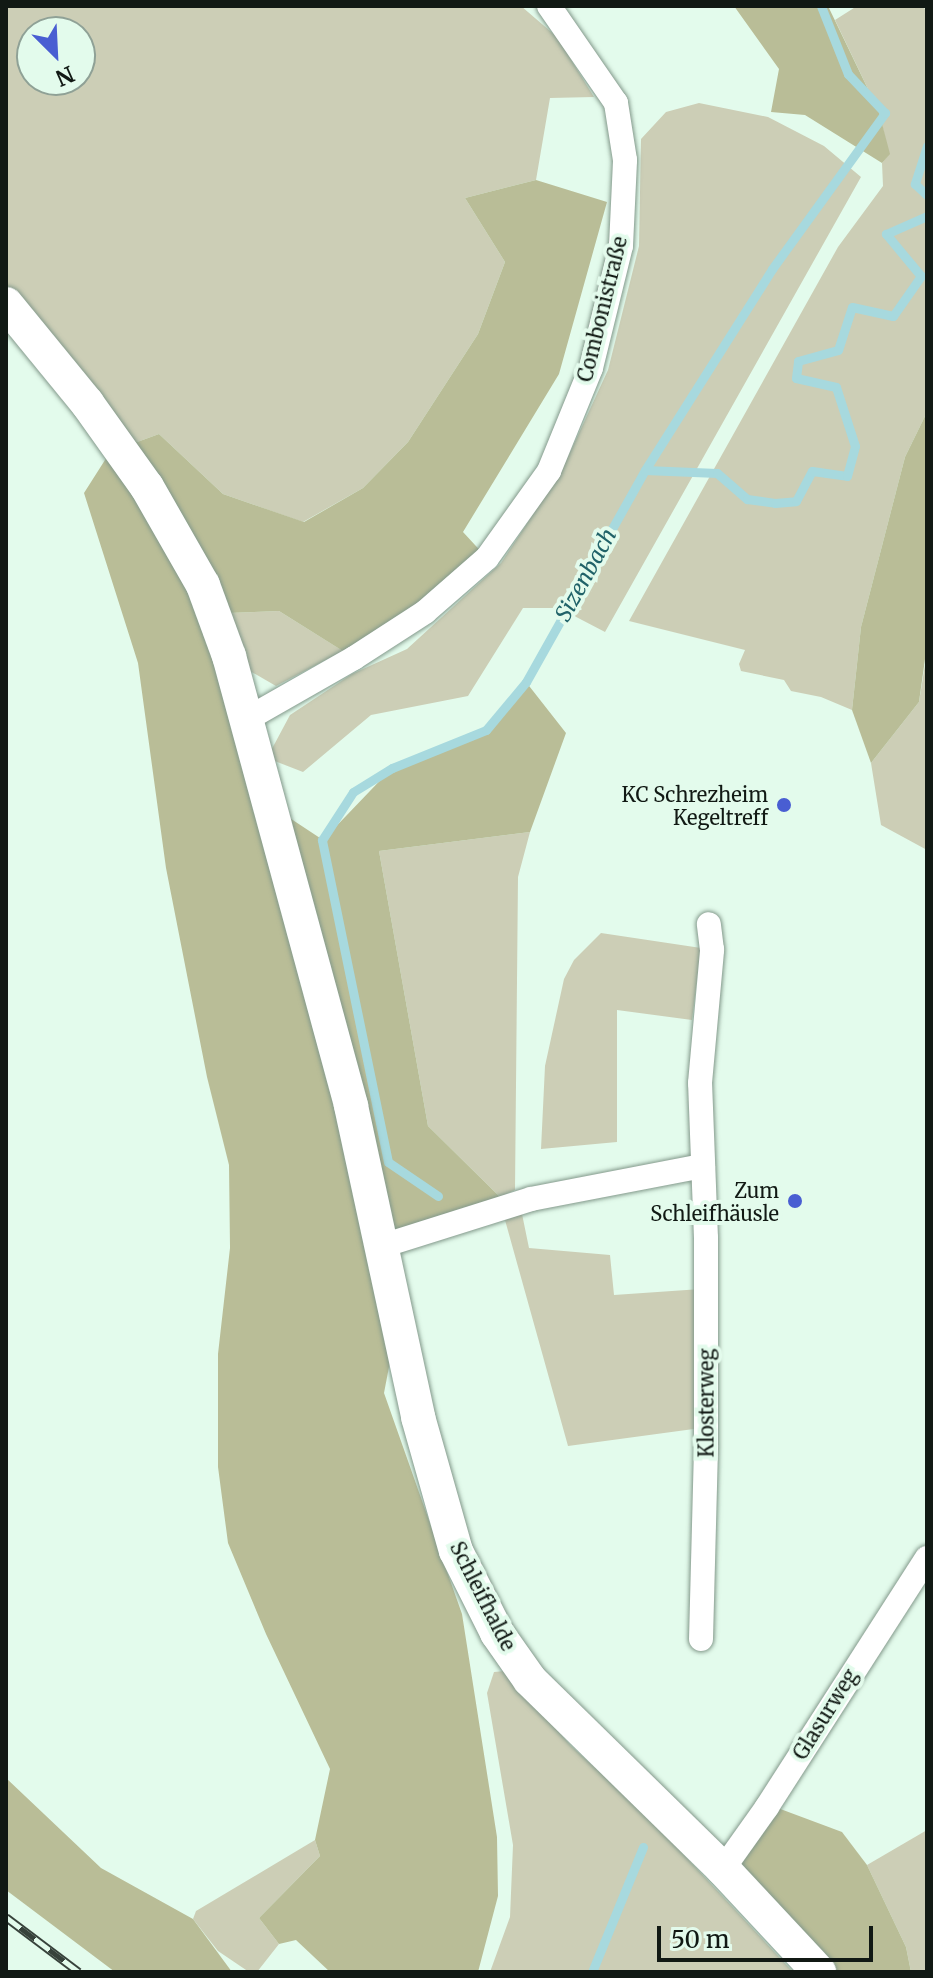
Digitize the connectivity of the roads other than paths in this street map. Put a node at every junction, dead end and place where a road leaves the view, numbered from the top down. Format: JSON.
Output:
{"nodes":[{"id":1,"x":549,"y":6,"type":"edge"},
{"id":2,"x":6,"y":304,"type":"edge"},
{"id":3,"x":247,"y":719,"type":"junction"},
{"id":4,"x":709,"y":924,"type":"dead end"},
{"id":5,"x":703,"y":1166,"type":"junction"},
{"id":6,"x":382,"y":1246,"type":"junction"},
{"id":7,"x":927,"y":1558,"type":"edge"},
{"id":8,"x":701,"y":1639,"type":"dead end"},
{"id":9,"x":723,"y":1869,"type":"junction"},
{"id":10,"x":819,"y":1972,"type":"edge"}],
"edges":[{"from":1,"to":3,"type":"street","name":"Combonistraße"},
{"from":2,"to":3,"type":"main road","name":"Schleifhalde"},
{"from":3,"to":6,"type":"main road","name":"Schleifhalde"},
{"from":4,"to":5,"type":"street","name":"Klosterweg"},
{"from":5,"to":6,"type":"street"},
{"from":5,"to":8,"type":"street","name":"Klosterweg"},
{"from":6,"to":9,"type":"main road","name":"Schleifhalde"},
{"from":7,"to":9,"type":"street","name":"Glasurweg"},
{"from":9,"to":10,"type":"main road","name":"Schleifhalde"}]}
